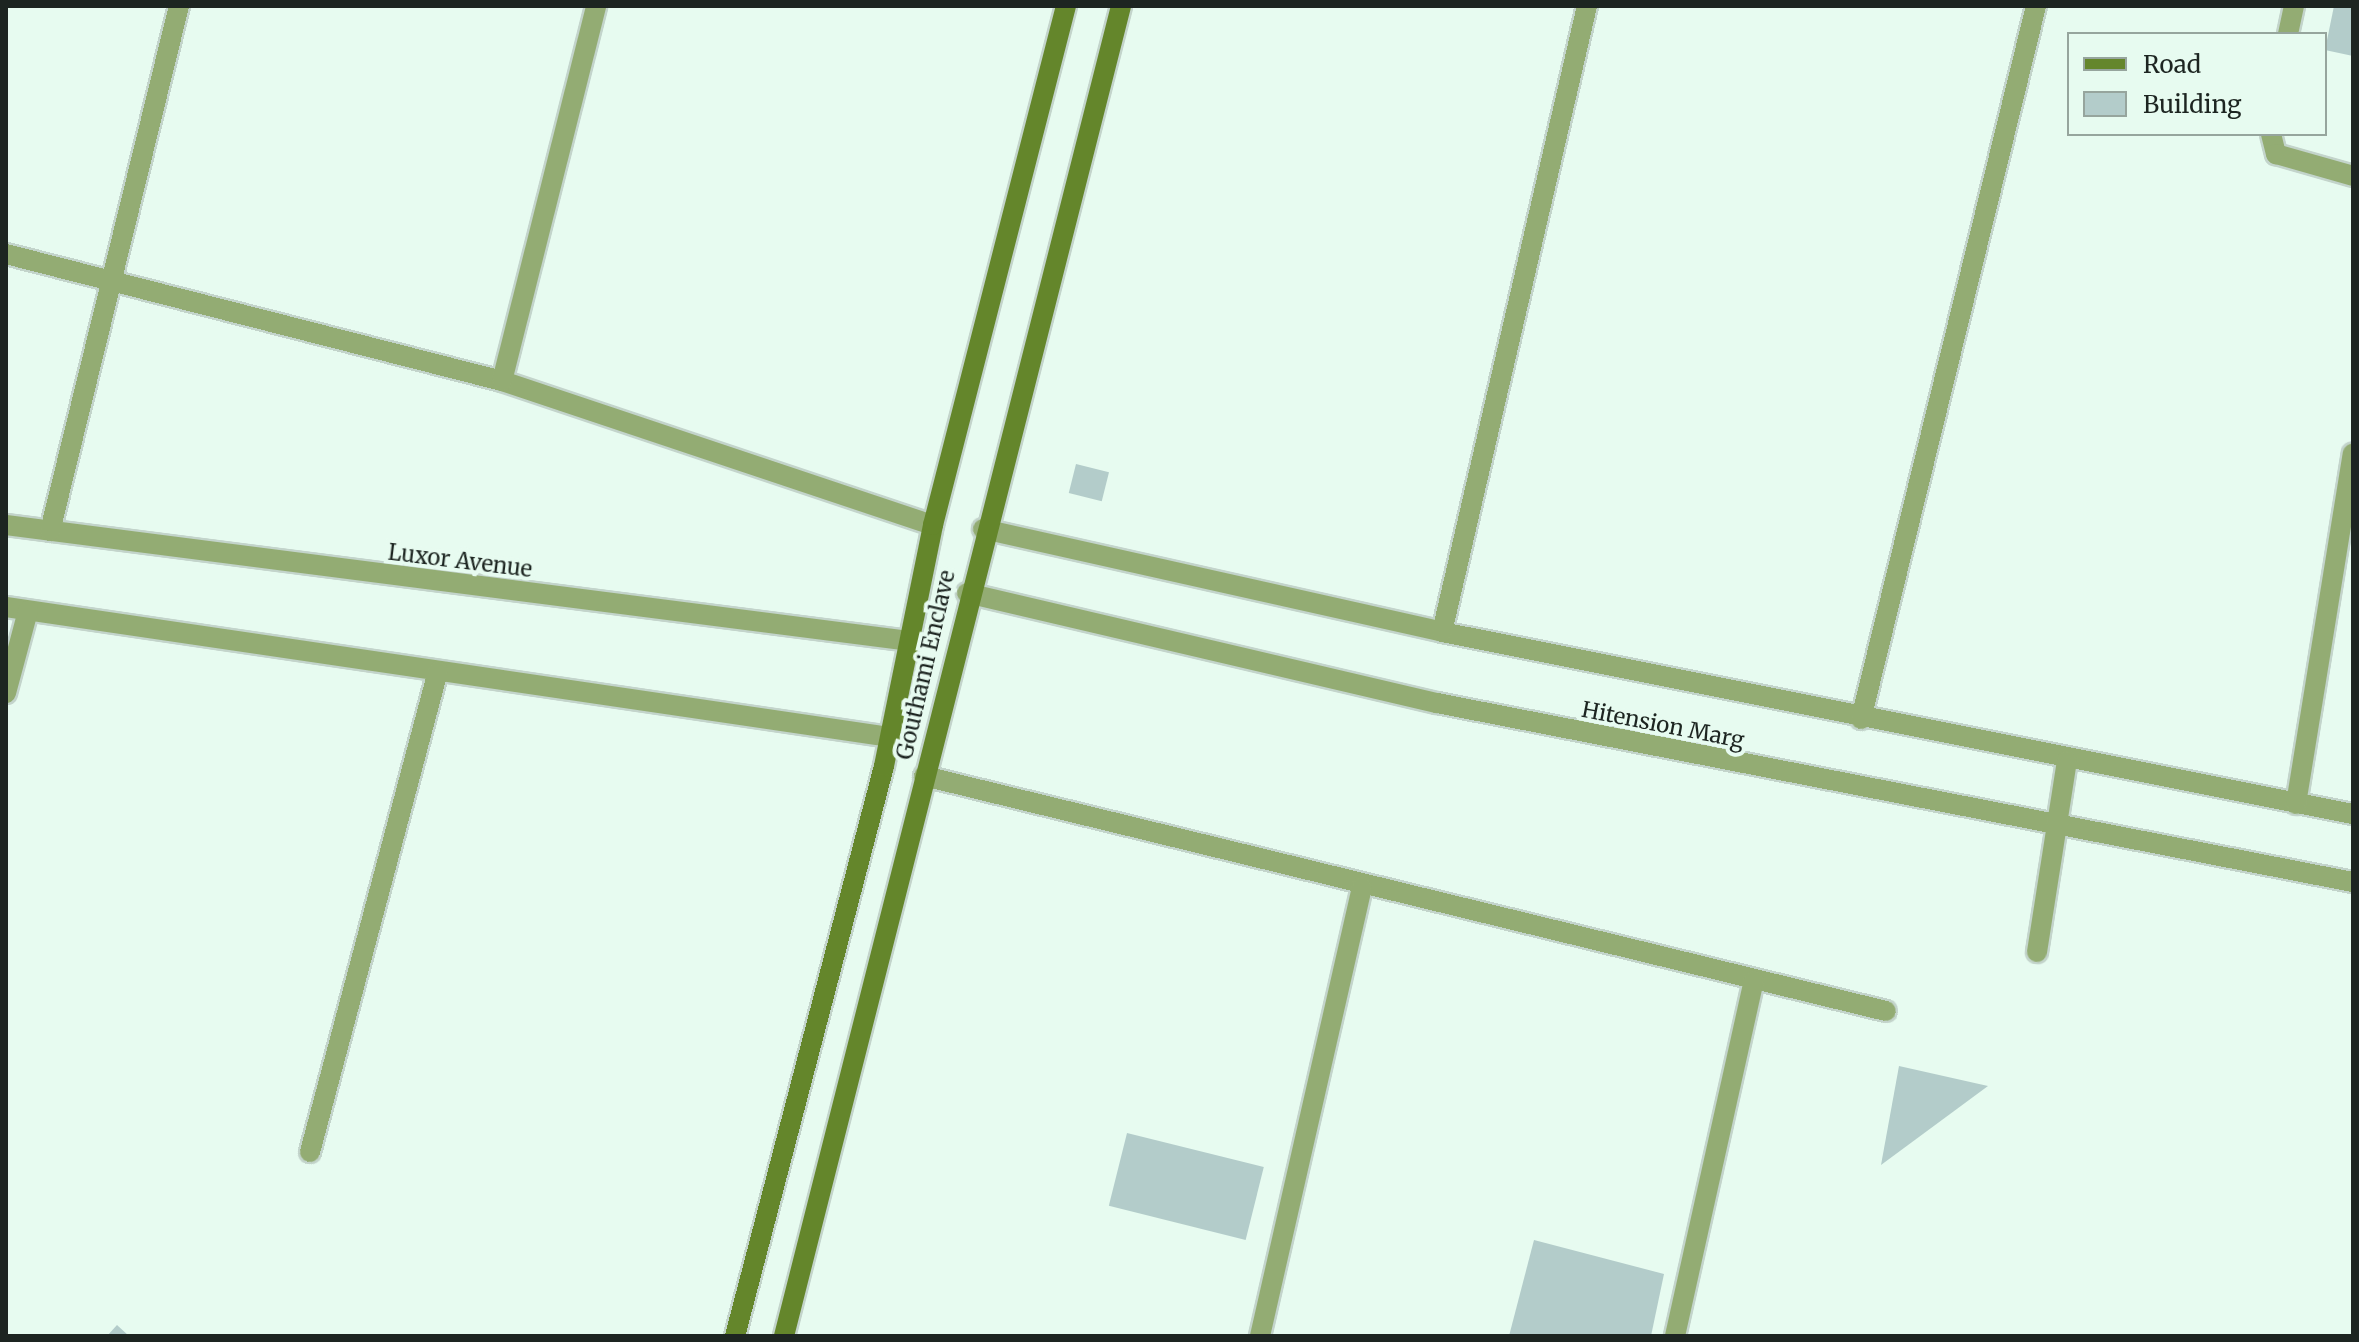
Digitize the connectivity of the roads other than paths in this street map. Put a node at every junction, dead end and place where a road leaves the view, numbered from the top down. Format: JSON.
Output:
{"nodes":[{"id":1,"x":179,"y":6,"type":"edge"},
{"id":2,"x":596,"y":6,"type":"edge"},
{"id":3,"x":1066,"y":6,"type":"edge"},
{"id":4,"x":1121,"y":6,"type":"edge"},
{"id":5,"x":1587,"y":6,"type":"edge"},
{"id":6,"x":2036,"y":6,"type":"edge"},
{"id":7,"x":2294,"y":6,"type":"edge"},
{"id":8,"x":2288,"y":32,"type":"edge"},
{"id":9,"x":2273,"y":144,"type":"edge"},
{"id":10,"x":2353,"y":176,"type":"edge"},
{"id":11,"x":6,"y":254,"type":"edge"},
{"id":12,"x":109,"y":279,"type":"junction"},
{"id":13,"x":502,"y":381,"type":"junction"},
{"id":14,"x":2353,"y":454,"type":"edge"},
{"id":15,"x":6,"y":525,"type":"edge"},
{"id":16,"x":933,"y":525,"type":"junction"},
{"id":17,"x":983,"y":529,"type":"junction"},
{"id":18,"x":50,"y":531,"type":"junction"},
{"id":19,"x":967,"y":593,"type":"junction"},
{"id":20,"x":6,"y":607,"type":"edge"},
{"id":21,"x":28,"y":611,"type":"junction"},
{"id":22,"x":1442,"y":632,"type":"junction"},
{"id":23,"x":909,"y":641,"type":"junction"},
{"id":24,"x":438,"y":672,"type":"junction"},
{"id":25,"x":6,"y":693,"type":"edge"},
{"id":26,"x":1861,"y":719,"type":"junction"},
{"id":27,"x":890,"y":737,"type":"junction"},
{"id":28,"x":2067,"y":761,"type":"junction"},
{"id":29,"x":924,"y":776,"type":"junction"},
{"id":30,"x":2296,"y":804,"type":"junction"},
{"id":31,"x":2353,"y":814,"type":"edge"},
{"id":32,"x":2057,"y":828,"type":"junction"},
{"id":33,"x":2353,"y":882,"type":"edge"},
{"id":34,"x":1362,"y":887,"type":"junction"},
{"id":35,"x":2037,"y":952,"type":"dead end"},
{"id":36,"x":1754,"y":981,"type":"junction"},
{"id":37,"x":1886,"y":1011,"type":"dead end"},
{"id":38,"x":310,"y":1152,"type":"dead end"},
{"id":39,"x":735,"y":1336,"type":"edge"},
{"id":40,"x":784,"y":1336,"type":"edge"},
{"id":41,"x":1260,"y":1336,"type":"edge"},
{"id":42,"x":1675,"y":1336,"type":"edge"}],
"edges":[{"from":1,"to":12,"type":"street"},
{"from":2,"to":13,"type":"street"},
{"from":3,"to":16,"type":"street","name":"Gouthami Enclave"},
{"from":4,"to":17,"type":"street","name":"Gouthami Enclave"},
{"from":5,"to":22,"type":"street"},
{"from":6,"to":26,"type":"street"},
{"from":7,"to":8,"type":"street"},
{"from":9,"to":10,"type":"street"},
{"from":11,"to":12,"type":"street"},
{"from":12,"to":13,"type":"street"},
{"from":12,"to":18,"type":"street"},
{"from":13,"to":16,"type":"street"},
{"from":14,"to":30,"type":"street"},
{"from":15,"to":18,"type":"street","name":"Luxor Avenue"},
{"from":16,"to":23,"type":"street","name":"Gouthami Enclave"},
{"from":17,"to":19,"type":"street","name":"Gouthami Enclave"},
{"from":17,"to":22,"type":"street","name":"Hitension Marg"},
{"from":18,"to":23,"type":"street","name":"Luxor Avenue"},
{"from":19,"to":29,"type":"street","name":"Gouthami Enclave"},
{"from":19,"to":32,"type":"street","name":"Hitension Marg"},
{"from":20,"to":21,"type":"street"},
{"from":21,"to":24,"type":"street"},
{"from":21,"to":25,"type":"street"},
{"from":22,"to":26,"type":"street","name":"Hitension Marg"},
{"from":23,"to":27,"type":"street","name":"Gouthami Enclave"},
{"from":24,"to":27,"type":"street"},
{"from":24,"to":38,"type":"street"},
{"from":26,"to":28,"type":"street","name":"Hitension Marg"},
{"from":27,"to":39,"type":"street","name":"Gouthami Enclave"},
{"from":28,"to":30,"type":"street","name":"Hitension Marg"},
{"from":28,"to":32,"type":"street"},
{"from":29,"to":34,"type":"street"},
{"from":29,"to":40,"type":"street","name":"Gouthami Enclave"},
{"from":30,"to":31,"type":"street","name":"Hitension Marg"},
{"from":32,"to":33,"type":"street","name":"Hitension Marg"},
{"from":32,"to":35,"type":"street"},
{"from":34,"to":36,"type":"street"},
{"from":34,"to":41,"type":"street"},
{"from":36,"to":37,"type":"street"},
{"from":36,"to":42,"type":"street"}]}
